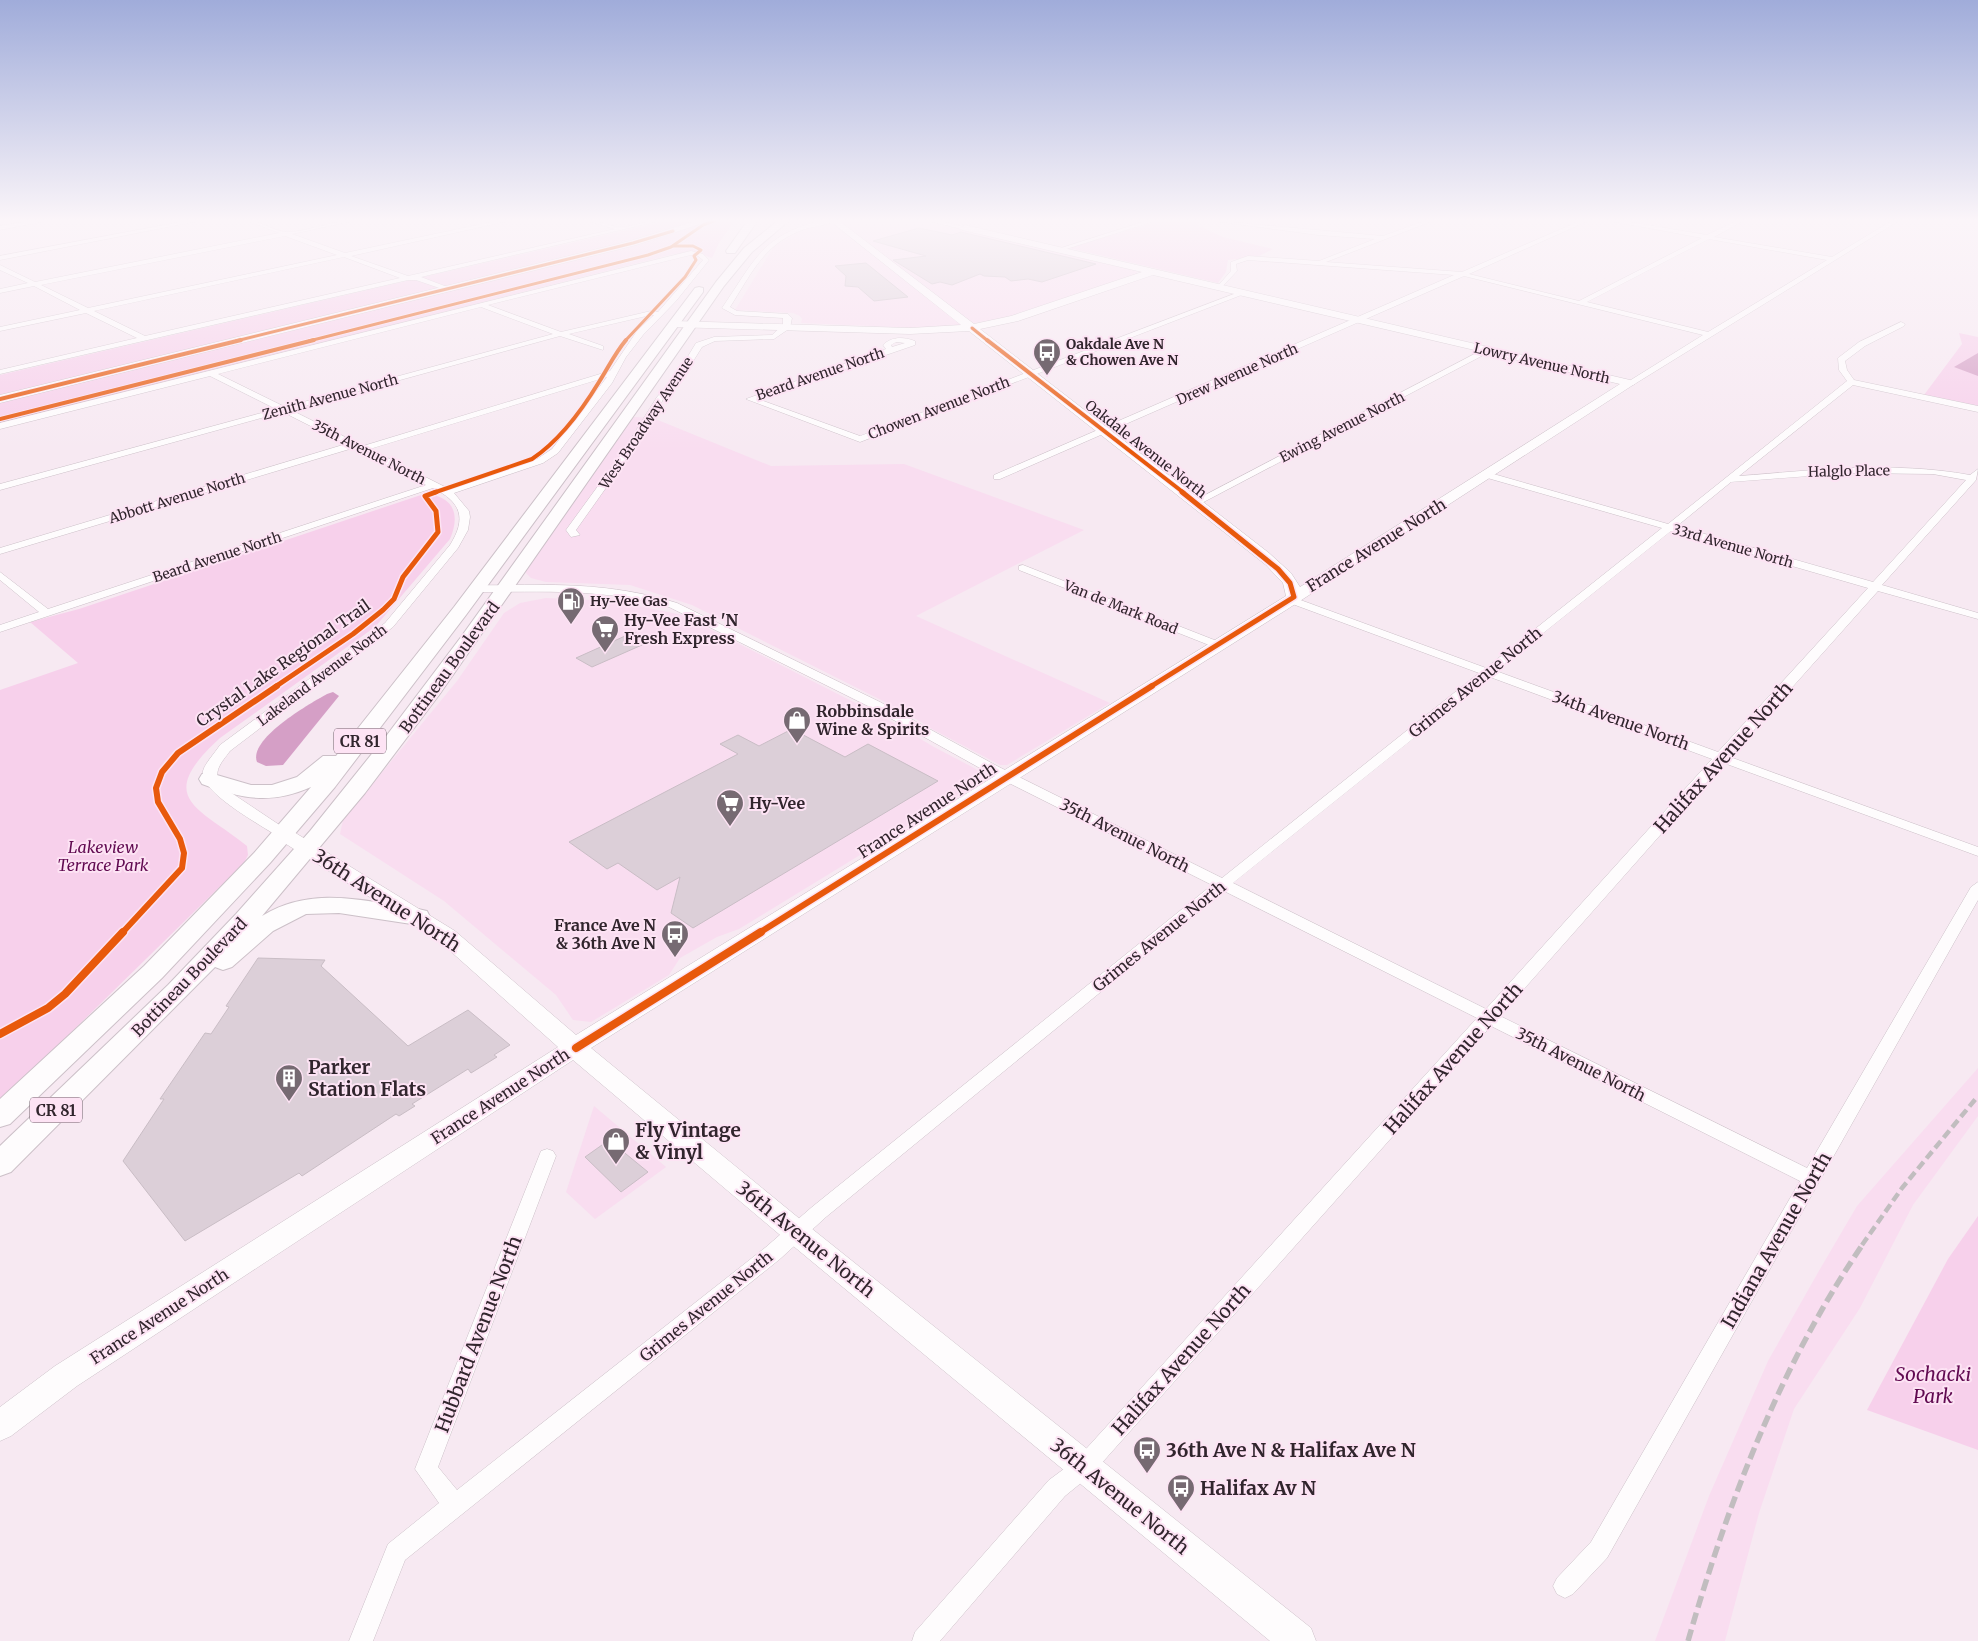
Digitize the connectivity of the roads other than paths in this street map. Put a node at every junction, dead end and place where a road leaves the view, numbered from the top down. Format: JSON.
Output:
{"nodes":[{"id":1,"x":60,"y":297,"type":"edge"},
{"id":2,"x":150,"y":297,"type":"edge"},
{"id":3,"x":327,"y":297,"type":"edge"},
{"id":4,"x":414,"y":297,"type":"edge"},
{"id":5,"x":515,"y":297,"type":"edge"},
{"id":6,"x":677,"y":297,"type":"edge"},
{"id":7,"x":696,"y":297,"type":"edge"},
{"id":8,"x":705,"y":297,"type":"edge"},
{"id":9,"x":733,"y":297,"type":"edge"},
{"id":10,"x":932,"y":297,"type":"edge"},
{"id":11,"x":1081,"y":297,"type":"edge"},
{"id":12,"x":1233,"y":297,"type":"edge"},
{"id":13,"x":1258,"y":297,"type":"edge"},
{"id":14,"x":1412,"y":297,"type":"edge"},
{"id":15,"x":1557,"y":297,"type":"edge"},
{"id":16,"x":1591,"y":297,"type":"edge"},
{"id":17,"x":1770,"y":297,"type":"edge"},
{"id":18,"x":1580,"y":302,"type":"junction"},
{"id":19,"x":481,"y":305,"type":"junction"},
{"id":20,"x":87,"y":310,"type":"junction"},
{"id":21,"x":1359,"y":320,"type":"junction"},
{"id":22,"x":680,"y":322,"type":"junction"},
{"id":23,"x":1901,"y":324,"type":"dead end"},
{"id":24,"x":786,"y":326,"type":"junction"},
{"id":25,"x":972,"y":328,"type":"junction"},
{"id":26,"x":0,"y":329,"type":"edge"},
{"id":27,"x":560,"y":334,"type":"junction"},
{"id":28,"x":1707,"y":334,"type":"junction"},
{"id":29,"x":145,"y":339,"type":"junction"},
{"id":30,"x":600,"y":348,"type":"dead end"},
{"id":31,"x":890,"y":350,"type":"dead end"},
{"id":32,"x":1489,"y":350,"type":"junction"},
{"id":33,"x":0,"y":372,"type":"edge"},
{"id":34,"x":209,"y":372,"type":"junction"},
{"id":35,"x":612,"y":373,"type":"junction"},
{"id":36,"x":1030,"y":374,"type":"junction"},
{"id":37,"x":1851,"y":382,"type":"junction"},
{"id":38,"x":1630,"y":383,"type":"junction"},
{"id":39,"x":0,"y":399,"type":"edge"},
{"id":40,"x":1978,"y":409,"type":"edge"},
{"id":41,"x":285,"y":410,"type":"junction"},
{"id":42,"x":0,"y":426,"type":"edge"},
{"id":43,"x":1104,"y":432,"type":"junction"},
{"id":44,"x":860,"y":439,"type":"joint"},
{"id":45,"x":357,"y":447,"type":"junction"},
{"id":46,"x":1487,"y":475,"type":"junction"},
{"id":47,"x":1975,"y":475,"type":"edge"},
{"id":48,"x":997,"y":477,"type":"dead end"},
{"id":49,"x":1726,"y":480,"type":"junction"},
{"id":50,"x":434,"y":486,"type":"junction"},
{"id":51,"x":0,"y":487,"type":"edge"},
{"id":52,"x":448,"y":492,"type":"junction"},
{"id":53,"x":1195,"y":503,"type":"junction"},
{"id":54,"x":1668,"y":527,"type":"junction"},
{"id":55,"x":575,"y":535,"type":"dead end"},
{"id":56,"x":0,"y":551,"type":"edge"},
{"id":57,"x":1023,"y":568,"type":"dead end"},
{"id":58,"x":0,"y":575,"type":"edge"},
{"id":59,"x":1877,"y":587,"type":"junction"},
{"id":60,"x":476,"y":589,"type":"junction"},
{"id":61,"x":506,"y":589,"type":"junction"},
{"id":62,"x":1293,"y":598,"type":"junction"},
{"id":63,"x":460,"y":611,"type":"junction"},
{"id":64,"x":44,"y":612,"type":"junction"},
{"id":65,"x":1978,"y":616,"type":"edge"},
{"id":66,"x":0,"y":629,"type":"edge"},
{"id":67,"x":1218,"y":645,"type":"junction"},
{"id":68,"x":1489,"y":671,"type":"junction"},
{"id":69,"x":1723,"y":757,"type":"junction"},
{"id":70,"x":1007,"y":776,"type":"junction"},
{"id":71,"x":210,"y":779,"type":"junction"},
{"id":72,"x":282,"y":833,"type":"junction"},
{"id":73,"x":307,"y":848,"type":"junction"},
{"id":74,"x":1978,"y":852,"type":"edge"},
{"id":75,"x":1223,"y":884,"type":"junction"},
{"id":76,"x":1978,"y":887,"type":"edge"},
{"id":77,"x":418,"y":917,"type":"junction"},
{"id":78,"x":1490,"y":1018,"type":"junction"},
{"id":79,"x":576,"y":1048,"type":"junction"},
{"id":80,"x":0,"y":1116,"type":"edge"},
{"id":81,"x":547,"y":1156,"type":"dead end"},
{"id":82,"x":0,"y":1164,"type":"edge"},
{"id":83,"x":0,"y":1170,"type":"edge"},
{"id":84,"x":1810,"y":1178,"type":"junction"},
{"id":85,"x":796,"y":1232,"type":"junction"},
{"id":86,"x":0,"y":1426,"type":"edge"},
{"id":87,"x":1084,"y":1467,"type":"junction"},
{"id":88,"x":455,"y":1505,"type":"junction"},
{"id":89,"x":1565,"y":1586,"type":"dead end"},
{"id":90,"x":361,"y":1641,"type":"edge"},
{"id":91,"x":924,"y":1641,"type":"edge"},
{"id":92,"x":1298,"y":1641,"type":"edge"}],
"edges":[{"from":1,"to":20,"type":"street"},
{"from":2,"to":20,"type":"street"},
{"from":3,"to":29,"type":"street"},
{"from":4,"to":39,"type":"street"},
{"from":5,"to":19,"type":"street"},
{"from":6,"to":22,"type":"street"},
{"from":7,"to":22,"type":"main road","name":"Bottineau Boulevard","number":"CR 81"},
{"from":8,"to":22,"type":"main road","name":"Bottineau Boulevard","number":"CR 81"},
{"from":9,"to":24,"type":"street"},
{"from":10,"to":25,"type":"street","name":"Oakdale Avenue North"},
{"from":11,"to":25,"type":"street"},
{"from":12,"to":36,"type":"street","name":"Chowen Avenue North"},
{"from":13,"to":21,"type":"street","name":"Lowry Avenue North"},
{"from":14,"to":21,"type":"street","name":"Drew Avenue North"},
{"from":15,"to":18,"type":"street"},
{"from":16,"to":18,"type":"street"},
{"from":17,"to":28,"type":"street","name":"France Avenue North"},
{"from":18,"to":28,"type":"street"},
{"from":19,"to":27,"type":"street"},
{"from":19,"to":34,"type":"street"},
{"from":20,"to":26,"type":"street"},
{"from":20,"to":29,"type":"street"},
{"from":21,"to":32,"type":"street","name":"Lowry Avenue North"},
{"from":21,"to":43,"type":"street","name":"Drew Avenue North"},
{"from":22,"to":24,"type":"street"},
{"from":22,"to":27,"type":"street","name":"Zenith Avenue North"},
{"from":22,"to":35,"type":"street"},
{"from":22,"to":60,"type":"main road","name":"Bottineau Boulevard","number":"CR 81"},
{"from":22,"to":61,"type":"main road","name":"Bottineau Boulevard","number":"CR 81"},
{"from":23,"to":37,"type":"street"},
{"from":24,"to":25,"type":"street"},
{"from":24,"to":55,"type":"street","name":"West Broadway Avenue"},
{"from":25,"to":36,"type":"street","name":"Oakdale Avenue North"},
{"from":27,"to":30,"type":"street"},
{"from":27,"to":41,"type":"street","name":"Zenith Avenue North"},
{"from":28,"to":38,"type":"street","name":"France Avenue North"},
{"from":29,"to":33,"type":"street"},
{"from":31,"to":44,"type":"street","name":"Beard Avenue North"},
{"from":32,"to":38,"type":"street","name":"Lowry Avenue North"},
{"from":32,"to":53,"type":"street","name":"Ewing Avenue North"},
{"from":34,"to":41,"type":"street","name":"35th Avenue North"},
{"from":34,"to":42,"type":"street"},
{"from":35,"to":45,"type":"street","name":"Abbott Avenue North"},
{"from":35,"to":52,"type":"street"},
{"from":36,"to":43,"type":"street","name":"Oakdale Avenue North"},
{"from":36,"to":44,"type":"street","name":"Chowen Avenue North"},
{"from":37,"to":40,"type":"street"},
{"from":37,"to":49,"type":"street","name":"Grimes Avenue North"},
{"from":38,"to":46,"type":"street","name":"France Avenue North"},
{"from":41,"to":45,"type":"street","name":"35th Avenue North"},
{"from":41,"to":51,"type":"street","name":"Zenith Avenue North"},
{"from":43,"to":48,"type":"street","name":"Drew Avenue North"},
{"from":43,"to":53,"type":"street","name":"Oakdale Avenue North"},
{"from":45,"to":50,"type":"street","name":"35th Avenue North"},
{"from":45,"to":56,"type":"street","name":"Abbott Avenue North"},
{"from":46,"to":54,"type":"street","name":"33rd Avenue North"},
{"from":46,"to":62,"type":"street","name":"France Avenue North"},
{"from":47,"to":49,"type":"street","name":"Halglo Place"},
{"from":47,"to":59,"type":"street","name":"Halifax Avenue North"},
{"from":49,"to":54,"type":"street","name":"Grimes Avenue North"},
{"from":50,"to":52,"type":"street","name":"35th Avenue North"},
{"from":50,"to":64,"type":"street","name":"Beard Avenue North"},
{"from":52,"to":71,"type":"street","name":"Lakeland Avenue North"},
{"from":53,"to":62,"type":"street","name":"Oakdale Avenue North"},
{"from":54,"to":59,"type":"street","name":"33rd Avenue North"},
{"from":54,"to":68,"type":"street","name":"Grimes Avenue North"},
{"from":57,"to":67,"type":"street","name":"Van de Mark Road"},
{"from":58,"to":64,"type":"street"},
{"from":59,"to":65,"type":"street","name":"33rd Avenue North"},
{"from":59,"to":69,"type":"street","name":"Halifax Avenue North"},
{"from":60,"to":61,"type":"street","name":"35th Avenue North"},
{"from":60,"to":63,"type":"main road","name":"Bottineau Boulevard","number":"CR 81"},
{"from":61,"to":70,"type":"street","name":"35th Avenue North"},
{"from":61,"to":73,"type":"main road","name":"Bottineau Boulevard","number":"CR 81"},
{"from":62,"to":67,"type":"street","name":"France Avenue North"},
{"from":62,"to":68,"type":"street","name":"34th Avenue North"},
{"from":63,"to":71,"type":"main road"},
{"from":63,"to":72,"type":"main road","name":"Bottineau Boulevard","number":"CR 81"},
{"from":64,"to":66,"type":"street","name":"Beard Avenue North"},
{"from":67,"to":70,"type":"street","name":"France Avenue North"},
{"from":68,"to":69,"type":"street","name":"34th Avenue North"},
{"from":68,"to":75,"type":"street","name":"Grimes Avenue North"},
{"from":69,"to":74,"type":"street","name":"34th Avenue North"},
{"from":69,"to":78,"type":"street","name":"Halifax Avenue North"},
{"from":70,"to":75,"type":"street","name":"35th Avenue North"},
{"from":70,"to":79,"type":"street","name":"France Avenue North"},
{"from":71,"to":72,"type":"street"},
{"from":72,"to":73,"type":"street","name":"36th Avenue North"},
{"from":72,"to":80,"type":"main road","name":"Bottineau Boulevard","number":"CR 81"},
{"from":73,"to":77,"type":"street","name":"36th Avenue North"},
{"from":73,"to":82,"type":"main road","name":"Bottineau Boulevard","number":"CR 81"},
{"from":75,"to":78,"type":"street","name":"35th Avenue North"},
{"from":75,"to":85,"type":"street","name":"Grimes Avenue North"},
{"from":76,"to":84,"type":"street","name":"Indiana Avenue North"},
{"from":77,"to":79,"type":"street","name":"36th Avenue North"},
{"from":77,"to":83,"type":"main road"},
{"from":78,"to":84,"type":"street","name":"35th Avenue North"},
{"from":78,"to":87,"type":"street","name":"Halifax Avenue North"},
{"from":79,"to":85,"type":"street","name":"36th Avenue North"},
{"from":79,"to":86,"type":"street","name":"France Avenue North"},
{"from":81,"to":88,"type":"street","name":"Hubbard Avenue North"},
{"from":84,"to":89,"type":"street","name":"Indiana Avenue North"},
{"from":85,"to":87,"type":"street","name":"36th Avenue North"},
{"from":85,"to":88,"type":"street","name":"Grimes Avenue North"},
{"from":87,"to":91,"type":"street","name":"Halifax Avenue North"},
{"from":87,"to":92,"type":"street","name":"36th Avenue North"},
{"from":88,"to":90,"type":"street","name":"Grimes Avenue North"}]}
